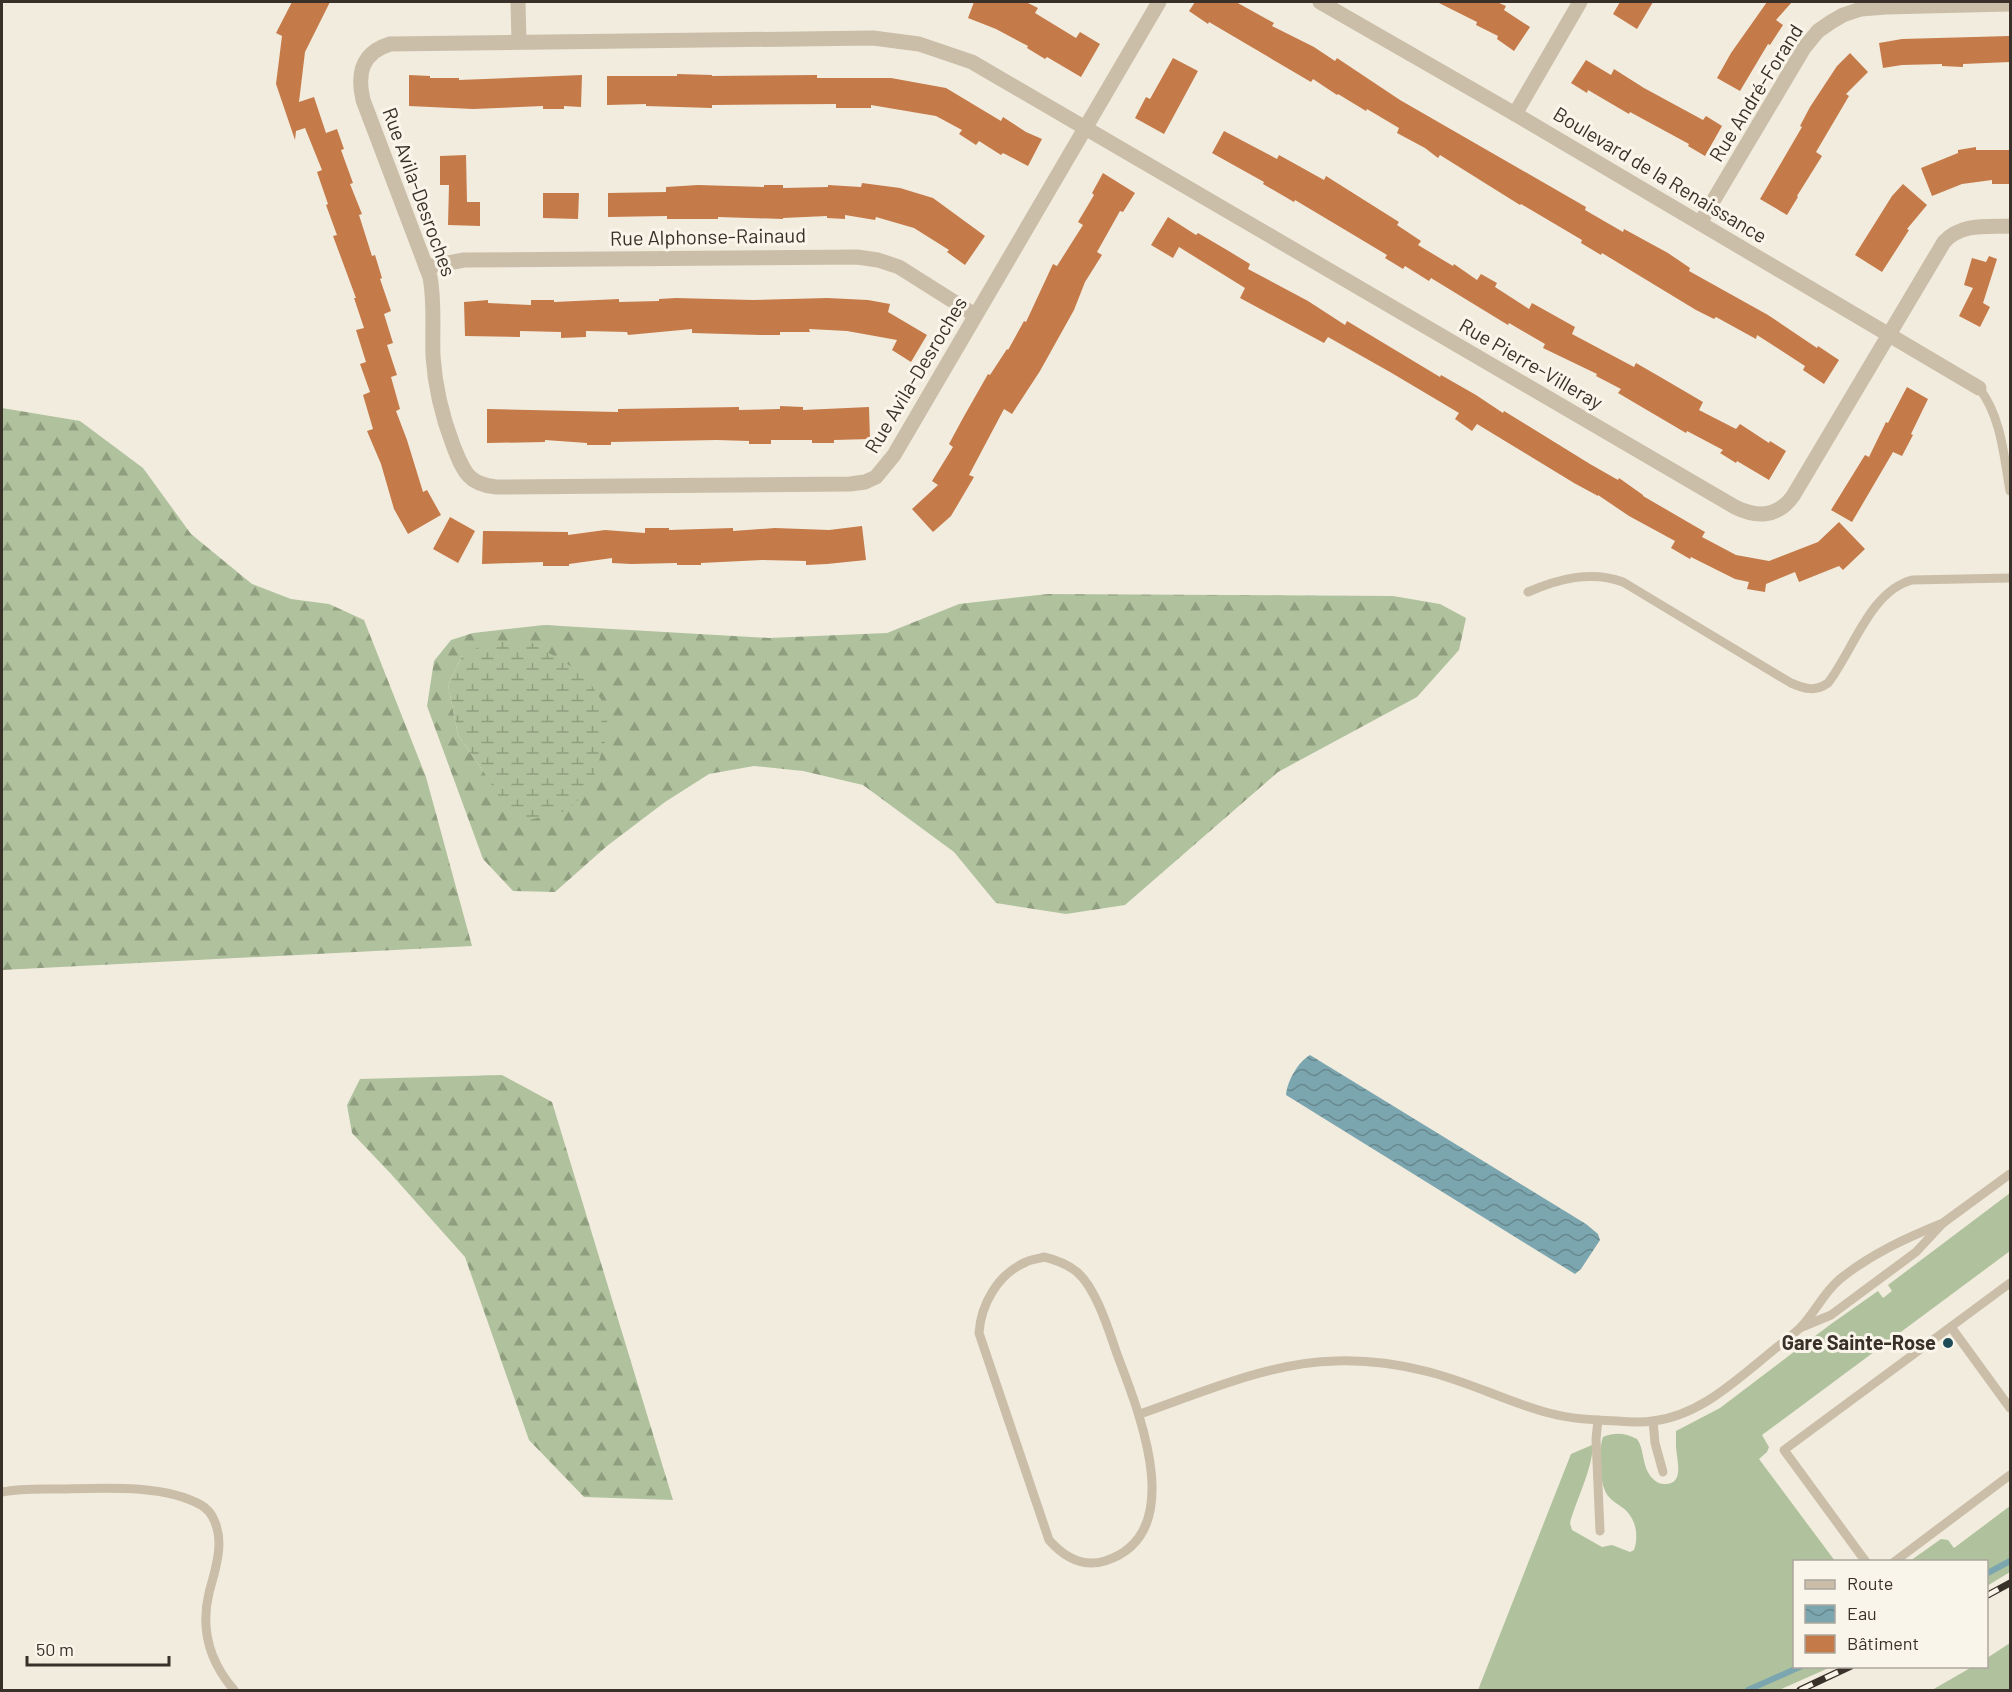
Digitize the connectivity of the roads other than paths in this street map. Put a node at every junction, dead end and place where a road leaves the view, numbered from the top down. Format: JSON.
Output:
{"nodes":[{"id":1,"x":518,"y":2,"type":"edge"},
{"id":2,"x":1160,"y":2,"type":"edge"},
{"id":3,"x":1320,"y":2,"type":"edge"},
{"id":4,"x":1580,"y":2,"type":"edge"},
{"id":5,"x":2010,"y":4,"type":"edge"},
{"id":6,"x":519,"y":42,"type":"junction"},
{"id":7,"x":1515,"y":114,"type":"junction"},
{"id":8,"x":1085,"y":128,"type":"junction"},
{"id":9,"x":1700,"y":223,"type":"junction"},
{"id":10,"x":2010,"y":226,"type":"edge"},
{"id":11,"x":426,"y":267,"type":"junction"},
{"id":12,"x":975,"y":315,"type":"junction"},
{"id":13,"x":1888,"y":334,"type":"junction"},
{"id":14,"x":1979,"y":388,"type":"joint"},
{"id":15,"x":2010,"y":491,"type":"edge"},
{"id":16,"x":2010,"y":578,"type":"edge"},
{"id":17,"x":1528,"y":592,"type":"dead end"},
{"id":18,"x":2010,"y":1173,"type":"edge"},
{"id":19,"x":1943,"y":1223,"type":"junction"},
{"id":20,"x":2010,"y":1283,"type":"edge"},
{"id":21,"x":1802,"y":1327,"type":"junction"},
{"id":22,"x":1951,"y":1327,"type":"junction"},
{"id":23,"x":2010,"y":1408,"type":"edge"},
{"id":24,"x":1140,"y":1414,"type":"junction"},
{"id":25,"x":1598,"y":1420,"type":"junction"},
{"id":26,"x":1653,"y":1421,"type":"junction"},
{"id":27,"x":1663,"y":1472,"type":"dead end"},
{"id":28,"x":2010,"y":1475,"type":"edge"},
{"id":29,"x":2,"y":1492,"type":"edge"},
{"id":30,"x":1600,"y":1531,"type":"dead end"},
{"id":31,"x":1865,"y":1560,"type":"edge"},
{"id":32,"x":1897,"y":1560,"type":"edge"},
{"id":33,"x":234,"y":1690,"type":"edge"}],
"edges":[{"from":1,"to":6,"type":"street"},
{"from":2,"to":8,"type":"street"},
{"from":3,"to":7,"type":"street","name":"Boulevard de la Renaissance"},
{"from":4,"to":7,"type":"street"},
{"from":5,"to":9,"type":"street","name":"Rue André-Forand"},
{"from":6,"to":8,"type":"street","name":"Rue Avila-Desroches"},
{"from":6,"to":11,"type":"street","name":"Rue Avila-Desroches"},
{"from":7,"to":9,"type":"street","name":"Boulevard de la Renaissance"},
{"from":8,"to":12,"type":"street","name":"Rue Avila-Desroches"},
{"from":8,"to":13,"type":"street","name":"Rue Pierre-Villeray"},
{"from":9,"to":13,"type":"street","name":"Boulevard de la Renaissance"},
{"from":10,"to":13,"type":"street","name":"Rue Pierre-Villeray"},
{"from":11,"to":12,"type":"street","name":"Rue Alphonse-Rainaud"},
{"from":11,"to":12,"type":"street","name":"Rue Avila-Desroches"},
{"from":13,"to":14,"type":"street","name":"Boulevard de la Renaissance"},
{"from":14,"to":15,"type":"lane"},
{"from":16,"to":17,"type":"lane"},
{"from":18,"to":19,"type":"lane"},
{"from":19,"to":21,"type":"lane"},
{"from":19,"to":21,"type":"lane"},
{"from":20,"to":22,"type":"lane"},
{"from":21,"to":26,"type":"lane"},
{"from":22,"to":23,"type":"lane"},
{"from":22,"to":31,"type":"lane"},
{"from":24,"to":24,"type":"lane"},
{"from":24,"to":25,"type":"lane"},
{"from":25,"to":26,"type":"lane"},
{"from":25,"to":30,"type":"lane"},
{"from":26,"to":27,"type":"lane"},
{"from":28,"to":32,"type":"lane"},
{"from":29,"to":33,"type":"lane"}]}
